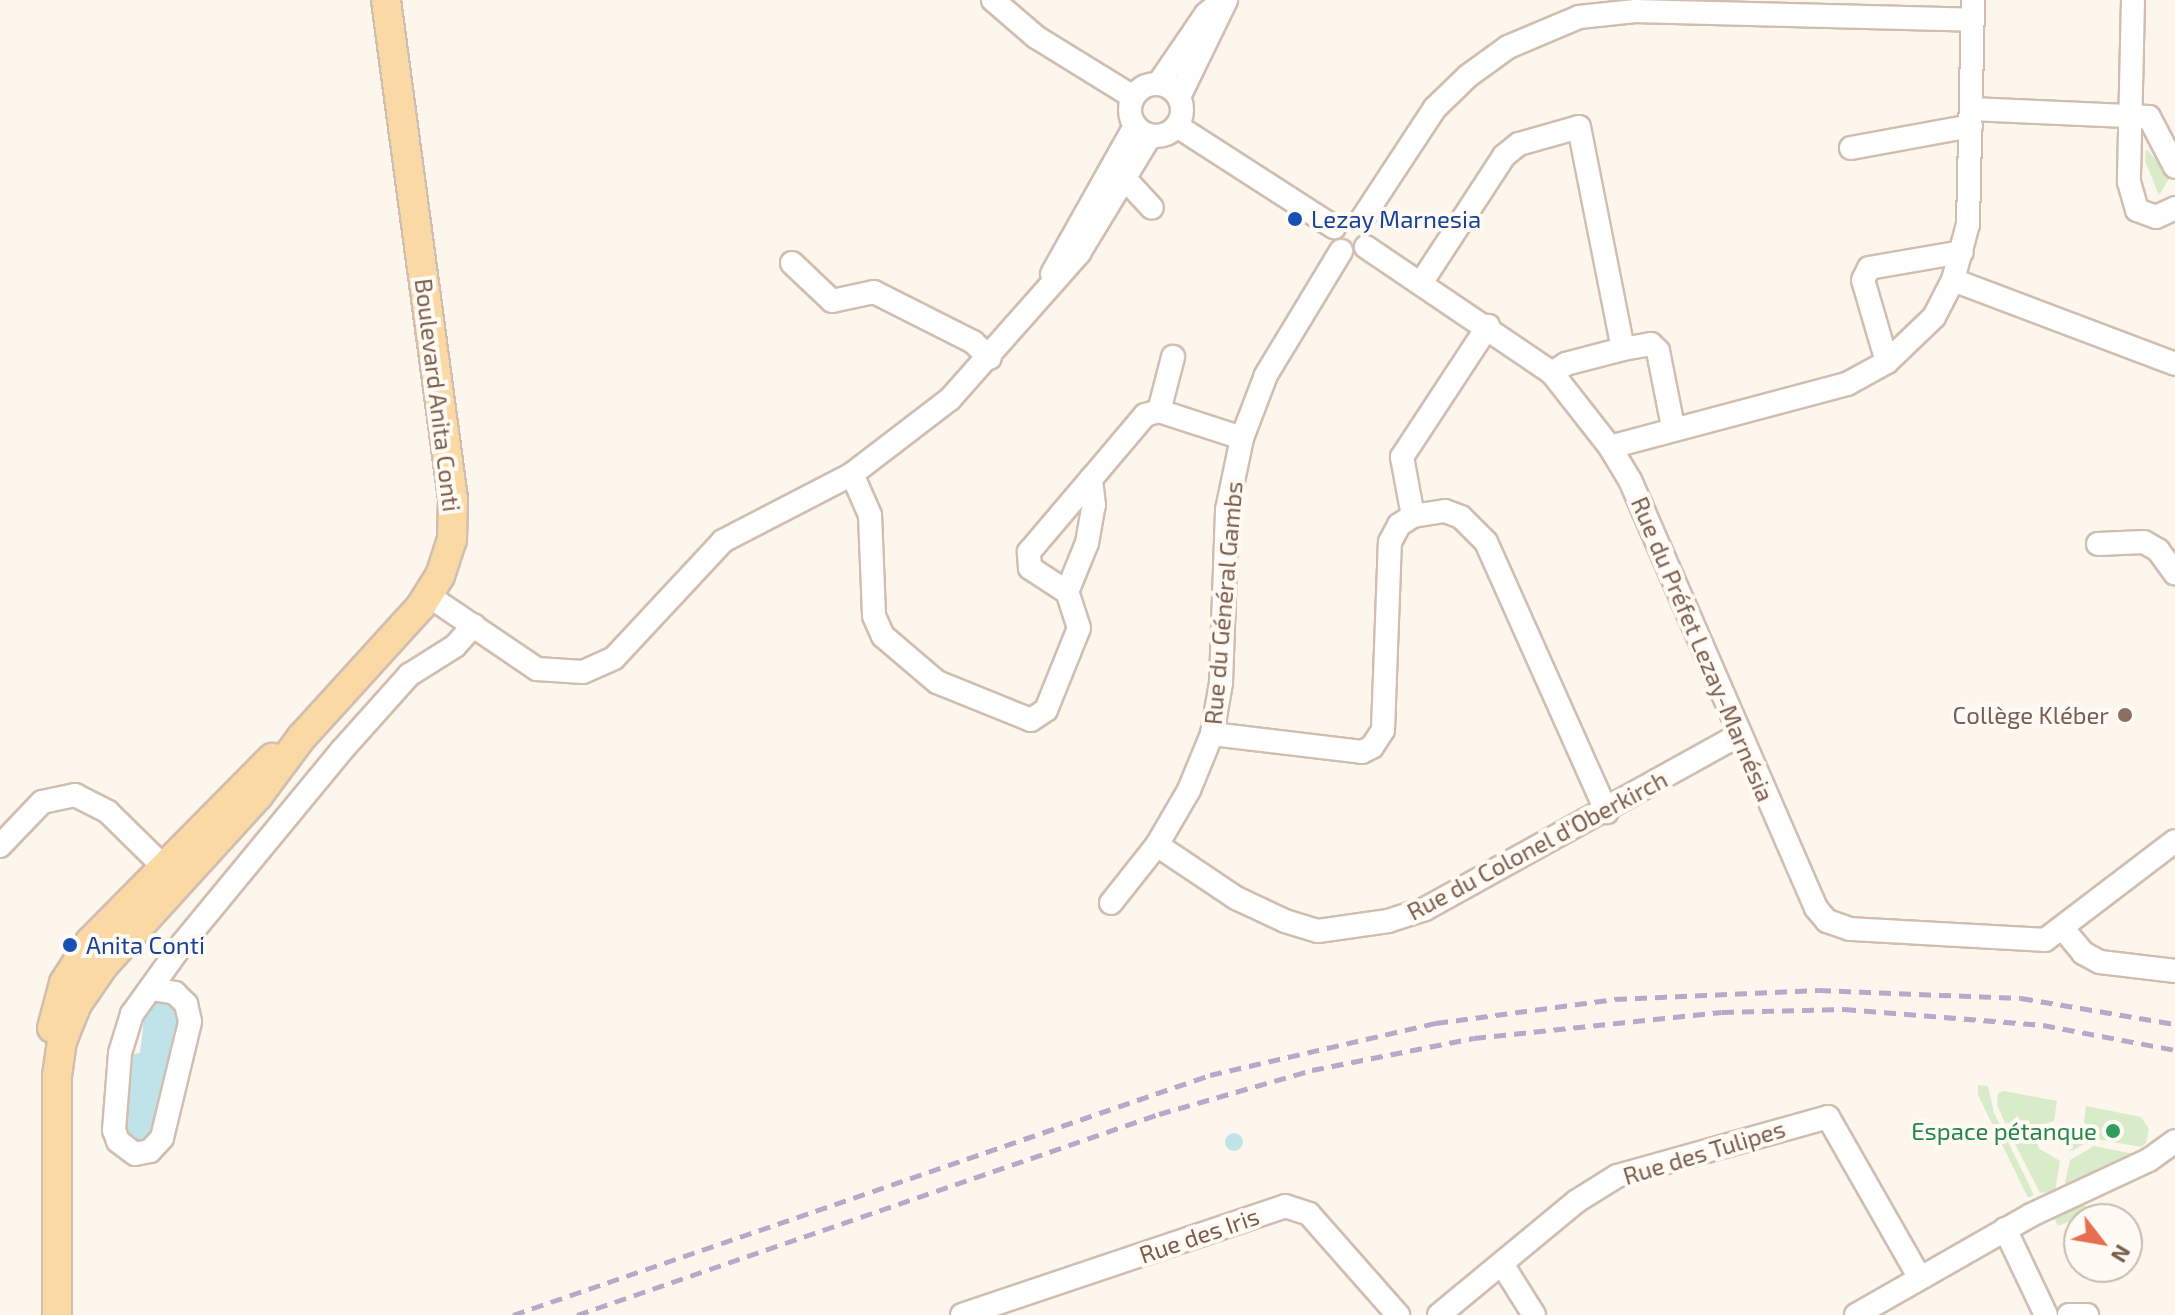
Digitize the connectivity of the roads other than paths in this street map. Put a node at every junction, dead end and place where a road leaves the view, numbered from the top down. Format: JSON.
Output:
{"nodes":[{"id":1,"x":386,"y":0,"type":"edge"},
{"id":2,"x":993,"y":0,"type":"edge"},
{"id":3,"x":1224,"y":0,"type":"edge"},
{"id":4,"x":2133,"y":0,"type":"edge"},
{"id":5,"x":1972,"y":10,"type":"edge"},
{"id":6,"x":1159,"y":83,"type":"junction"},
{"id":7,"x":1133,"y":97,"type":"junction"},
{"id":8,"x":1179,"y":97,"type":"junction"},
{"id":9,"x":2130,"y":113,"type":"junction"},
{"id":10,"x":1971,"y":117,"type":"junction"},
{"id":11,"x":1177,"y":126,"type":"junction"},
{"id":12,"x":1143,"y":131,"type":"junction"},
{"id":13,"x":1851,"y":148,"type":"dead end"},
{"id":14,"x":2175,"y":167,"type":"edge"},
{"id":15,"x":1118,"y":170,"type":"junction"},
{"id":16,"x":1152,"y":208,"type":"dead end"},
{"id":17,"x":2175,"y":208,"type":"edge"},
{"id":18,"x":1362,"y":219,"type":"junction"},
{"id":19,"x":1334,"y":227,"type":"junction"},
{"id":20,"x":1366,"y":247,"type":"junction"},
{"id":21,"x":1341,"y":251,"type":"junction"},
{"id":22,"x":1962,"y":252,"type":"junction"},
{"id":23,"x":792,"y":263,"type":"dead end"},
{"id":24,"x":1953,"y":280,"type":"junction"},
{"id":25,"x":1421,"y":283,"type":"junction"},
{"id":26,"x":1488,"y":326,"type":"junction"},
{"id":27,"x":1623,"y":349,"type":"junction"},
{"id":28,"x":1173,"y":357,"type":"dead end"},
{"id":29,"x":990,"y":358,"type":"junction"},
{"id":30,"x":1887,"y":362,"type":"junction"},
{"id":31,"x":2175,"y":364,"type":"edge"},
{"id":32,"x":1552,"y":373,"type":"junction"},
{"id":33,"x":1159,"y":411,"type":"junction"},
{"id":34,"x":1673,"y":427,"type":"junction"},
{"id":35,"x":1242,"y":438,"type":"junction"},
{"id":36,"x":1610,"y":447,"type":"junction"},
{"id":37,"x":852,"y":474,"type":"junction"},
{"id":38,"x":1091,"y":479,"type":"junction"},
{"id":39,"x":1413,"y":516,"type":"junction"},
{"id":40,"x":2098,"y":544,"type":"dead end"},
{"id":41,"x":2175,"y":573,"type":"edge"},
{"id":42,"x":1067,"y":592,"type":"junction"},
{"id":43,"x":429,"y":596,"type":"junction"},
{"id":44,"x":474,"y":625,"type":"junction"},
{"id":45,"x":1212,"y":734,"type":"junction"},
{"id":46,"x":1739,"y":735,"type":"junction"},
{"id":47,"x":1607,"y":812,"type":"junction"},
{"id":48,"x":2175,"y":841,"type":"edge"},
{"id":49,"x":1157,"y":845,"type":"junction"},
{"id":50,"x":0,"y":846,"type":"edge"},
{"id":51,"x":174,"y":878,"type":"junction"},
{"id":52,"x":1111,"y":903,"type":"dead end"},
{"id":53,"x":2064,"y":930,"type":"junction"},
{"id":54,"x":2175,"y":971,"type":"edge"},
{"id":55,"x":151,"y":989,"type":"junction"},
{"id":56,"x":2173,"y":1149,"type":"edge"},
{"id":57,"x":2005,"y":1229,"type":"junction"},
{"id":58,"x":1502,"y":1264,"type":"junction"},
{"id":59,"x":1920,"y":1278,"type":"junction"},
{"id":60,"x":57,"y":1315,"type":"edge"},
{"id":61,"x":962,"y":1315,"type":"edge"},
{"id":62,"x":1398,"y":1315,"type":"edge"},
{"id":63,"x":1439,"y":1315,"type":"edge"},
{"id":64,"x":1534,"y":1315,"type":"edge"},
{"id":65,"x":1856,"y":1315,"type":"edge"},
{"id":66,"x":2046,"y":1315,"type":"edge"},
{"id":67,"x":2069,"y":1315,"type":"edge"},
{"id":68,"x":2087,"y":1315,"type":"edge"}],
"edges":[{"from":1,"to":43,"type":"main road","name":"Boulevard Anita Conti"},
{"from":2,"to":7,"type":"street"},
{"from":3,"to":6,"type":"street"},
{"from":3,"to":8,"type":"street"},
{"from":4,"to":9,"type":"street"},
{"from":5,"to":10,"type":"street"},
{"from":5,"to":18,"type":"street"},
{"from":6,"to":7,"type":"street"},
{"from":6,"to":8,"type":"street"},
{"from":7,"to":12,"type":"street"},
{"from":8,"to":11,"type":"street"},
{"from":9,"to":10,"type":"street"},
{"from":9,"to":14,"type":"street"},
{"from":9,"to":17,"type":"street"},
{"from":10,"to":13,"type":"street"},
{"from":10,"to":22,"type":"street"},
{"from":11,"to":12,"type":"street"},
{"from":11,"to":19,"type":"street"},
{"from":12,"to":15,"type":"street"},
{"from":15,"to":16,"type":"street"},
{"from":15,"to":29,"type":"street"},
{"from":18,"to":19,"type":"street"},
{"from":18,"to":20,"type":"street"},
{"from":19,"to":21,"type":"street"},
{"from":20,"to":21,"type":"street"},
{"from":20,"to":25,"type":"street","name":"Rue du Préfet Lezay-Marnésia"},
{"from":21,"to":35,"type":"street","name":"Rue du Général Gambs"},
{"from":22,"to":24,"type":"street"},
{"from":22,"to":30,"type":"street"},
{"from":23,"to":29,"type":"street"},
{"from":24,"to":30,"type":"street"},
{"from":24,"to":31,"type":"street"},
{"from":25,"to":26,"type":"street","name":"Rue du Préfet Lezay-Marnésia"},
{"from":25,"to":27,"type":"street"},
{"from":26,"to":32,"type":"street","name":"Rue du Préfet Lezay-Marnésia"},
{"from":26,"to":39,"type":"street"},
{"from":27,"to":32,"type":"street"},
{"from":27,"to":34,"type":"street"},
{"from":28,"to":33,"type":"street"},
{"from":29,"to":37,"type":"street"},
{"from":30,"to":34,"type":"street"},
{"from":32,"to":36,"type":"street","name":"Rue du Préfet Lezay-Marnésia"},
{"from":33,"to":35,"type":"street"},
{"from":33,"to":38,"type":"street"},
{"from":34,"to":36,"type":"street"},
{"from":35,"to":45,"type":"street","name":"Rue du Général Gambs"},
{"from":36,"to":46,"type":"street","name":"Rue du Préfet Lezay-Marnésia"},
{"from":37,"to":42,"type":"street"},
{"from":37,"to":44,"type":"street"},
{"from":38,"to":42,"type":"street"},
{"from":38,"to":42,"type":"street"},
{"from":39,"to":45,"type":"street"},
{"from":39,"to":47,"type":"street"},
{"from":40,"to":41,"type":"street"},
{"from":43,"to":44,"type":"street"},
{"from":43,"to":51,"type":"main road","name":"Boulevard Anita Conti"},
{"from":44,"to":55,"type":"street"},
{"from":45,"to":49,"type":"street","name":"Rue du Général Gambs"},
{"from":46,"to":47,"type":"street","name":"Rue du Colonel d'Oberkirch"},
{"from":46,"to":53,"type":"street","name":"Rue du Préfet Lezay-Marnésia"},
{"from":47,"to":49,"type":"street","name":"Rue du Colonel d'Oberkirch"},
{"from":48,"to":53,"type":"street"},
{"from":49,"to":52,"type":"street","name":"Rue du Général Gambs"},
{"from":50,"to":51,"type":"street"},
{"from":51,"to":60,"type":"main road","name":"Boulevard Anita Conti"},
{"from":53,"to":54,"type":"street"},
{"from":55,"to":55,"type":"street"},
{"from":56,"to":57,"type":"street"},
{"from":57,"to":59,"type":"street"},
{"from":57,"to":66,"type":"street"},
{"from":58,"to":59,"type":"street","name":"Rue des Tulipes"},
{"from":58,"to":63,"type":"street","name":"Rue des Tulipes"},
{"from":58,"to":64,"type":"street"},
{"from":59,"to":65,"type":"street"},
{"from":61,"to":62,"type":"street","name":"Rue des Iris"},
{"from":67,"to":68,"type":"street"}]}
